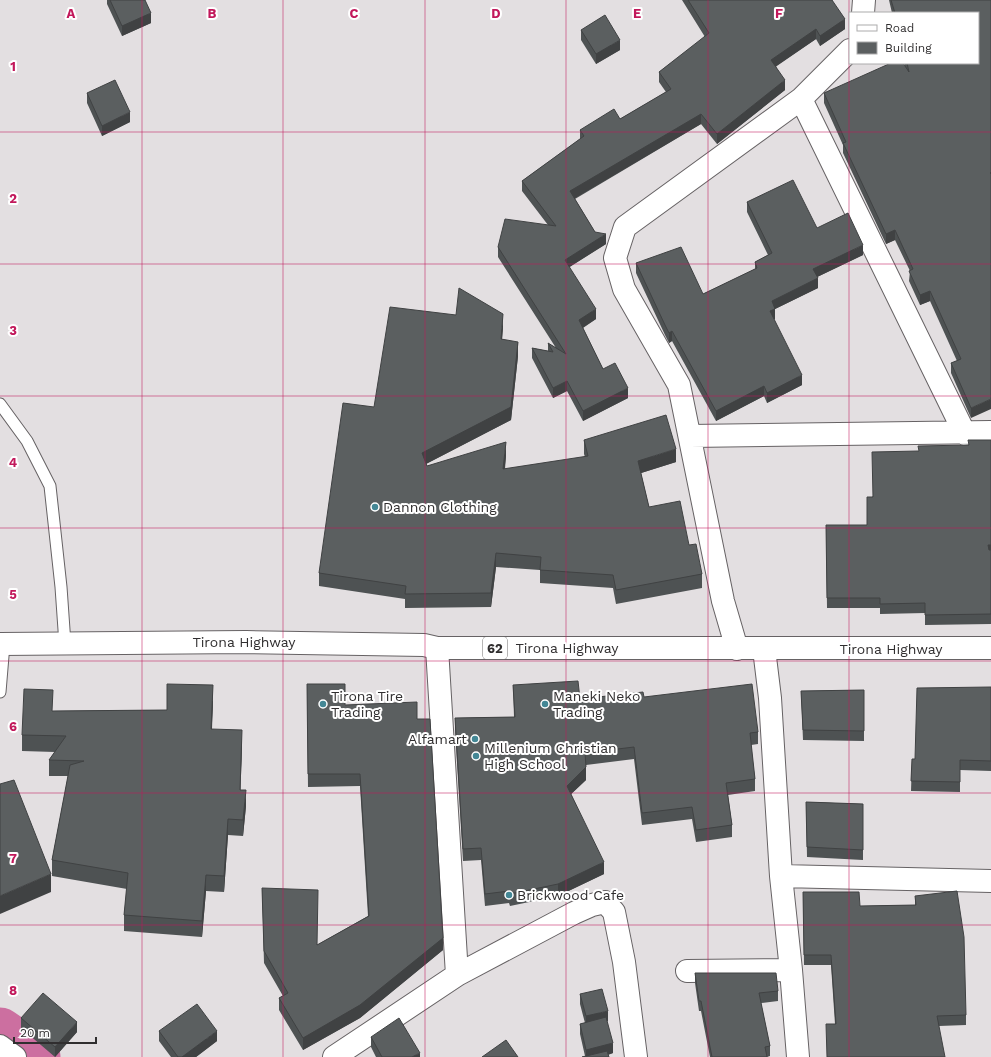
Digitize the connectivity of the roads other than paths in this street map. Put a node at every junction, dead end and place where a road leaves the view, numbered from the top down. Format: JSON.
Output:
{"nodes":[{"id":1,"x":864,"y":0,"type":"edge"},
{"id":2,"x":863,"y":12,"type":"edge"},
{"id":3,"x":849,"y":51,"type":"edge"},
{"id":4,"x":801,"y":99,"type":"junction"},
{"id":5,"x":0,"y":404,"type":"edge"},
{"id":6,"x":991,"y":432,"type":"edge"},
{"id":7,"x":965,"y":434,"type":"junction"},
{"id":8,"x":690,"y":436,"type":"junction"},
{"id":9,"x":2,"y":644,"type":"edge"},
{"id":10,"x":65,"y":644,"type":"junction"},
{"id":11,"x":437,"y":648,"type":"junction"},
{"id":12,"x":991,"y":648,"type":"edge"},
{"id":13,"x":737,"y":649,"type":"junction"},
{"id":14,"x":764,"y":649,"type":"junction"},
{"id":15,"x":0,"y":692,"type":"edge"},
{"id":16,"x":781,"y":876,"type":"junction"},
{"id":17,"x":991,"y":882,"type":"edge"},
{"id":18,"x":791,"y":970,"type":"junction"},
{"id":19,"x":687,"y":971,"type":"dead end"},
{"id":20,"x":457,"y":975,"type":"junction"},
{"id":21,"x":0,"y":1046,"type":"edge"},
{"id":22,"x":15,"y":1057,"type":"edge"},
{"id":23,"x":334,"y":1057,"type":"edge"},
{"id":24,"x":636,"y":1057,"type":"edge"},
{"id":25,"x":798,"y":1057,"type":"edge"}],
"edges":[{"from":1,"to":2,"type":"street"},
{"from":3,"to":4,"type":"street"},
{"from":4,"to":7,"type":"street"},
{"from":4,"to":8,"type":"street"},
{"from":5,"to":10,"type":"lane"},
{"from":6,"to":7,"type":"street"},
{"from":7,"to":8,"type":"street"},
{"from":8,"to":13,"type":"street"},
{"from":9,"to":10,"type":"street","name":"Tirona Highway","number":"62"},
{"from":9,"to":15,"type":"lane"},
{"from":10,"to":11,"type":"street","name":"Tirona Highway","number":"62"},
{"from":11,"to":13,"type":"street","name":"Tirona Highway","number":"62"},
{"from":11,"to":20,"type":"street"},
{"from":12,"to":14,"type":"street","name":"Tirona Highway","number":"62"},
{"from":13,"to":14,"type":"street","name":"Tirona Highway","number":"62"},
{"from":14,"to":16,"type":"street"},
{"from":16,"to":17,"type":"street"},
{"from":16,"to":18,"type":"street"},
{"from":18,"to":19,"type":"street"},
{"from":18,"to":25,"type":"street"},
{"from":20,"to":23,"type":"street"},
{"from":20,"to":24,"type":"street"},
{"from":21,"to":22,"type":"street"}]}
